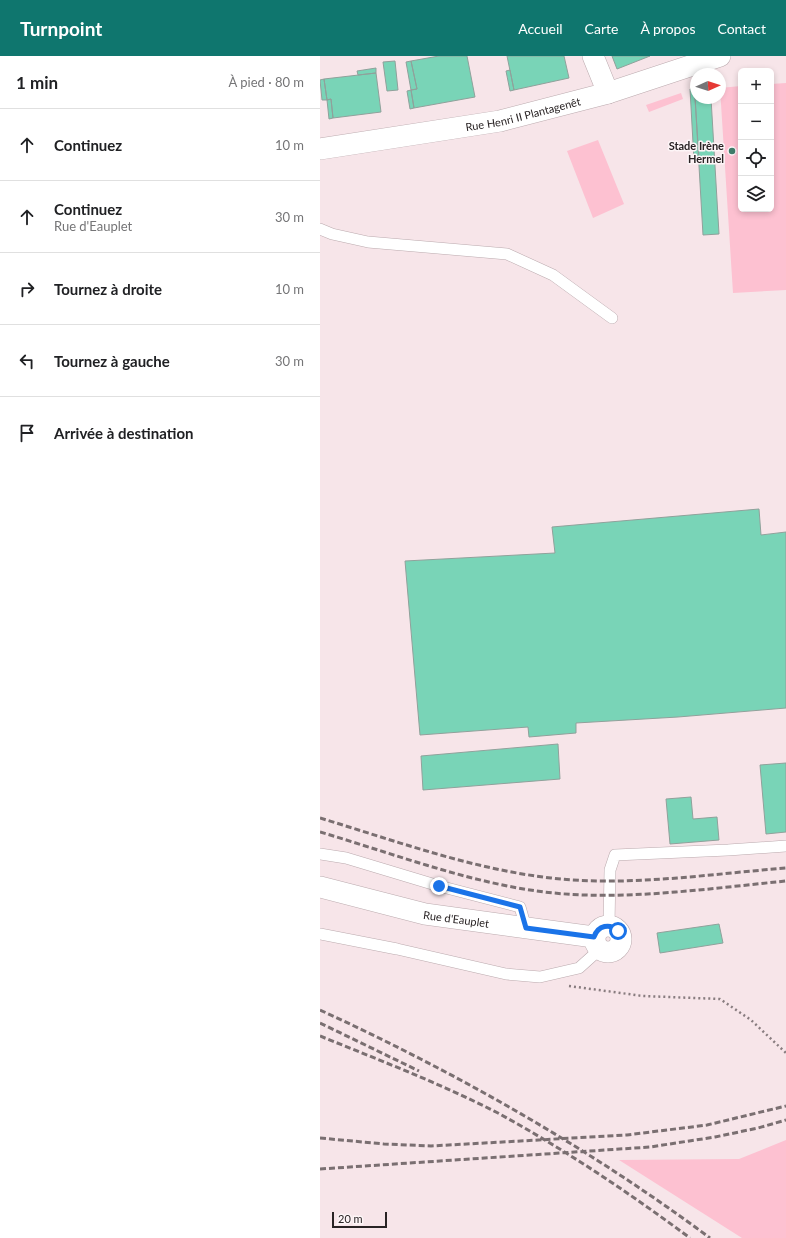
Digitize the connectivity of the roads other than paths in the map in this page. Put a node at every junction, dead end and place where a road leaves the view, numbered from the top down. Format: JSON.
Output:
{"nodes":[{"id":1,"x":593,"y":56,"type":"edge"},
{"id":2,"x":720,"y":56,"type":"edge"},
{"id":3,"x":608,"y":93,"type":"junction"},
{"id":4,"x":320,"y":148,"type":"edge"},
{"id":5,"x":320,"y":229,"type":"edge"},
{"id":6,"x":612,"y":318,"type":"dead end"},
{"id":7,"x":786,"y":846,"type":"edge"},
{"id":8,"x":320,"y":854,"type":"edge"},
{"id":9,"x":320,"y":887,"type":"edge"},
{"id":10,"x":526,"y":928,"type":"junction"},
{"id":11,"x":320,"y":934,"type":"edge"},
{"id":12,"x":601,"y":938,"type":"junction"}],
"edges":[{"from":1,"to":3,"type":"street"},
{"from":2,"to":3,"type":"street","name":"Rue Henri II Plantagenêt"},
{"from":3,"to":4,"type":"street","name":"Rue Henri II Plantagenêt"},
{"from":5,"to":6,"type":"lane"},
{"from":7,"to":12,"type":"lane"},
{"from":8,"to":10,"type":"lane"},
{"from":9,"to":10,"type":"street","name":"Rue d'Eauplet"},
{"from":10,"to":12,"type":"street","name":"Rue d'Eauplet"},
{"from":11,"to":12,"type":"lane"}]}
